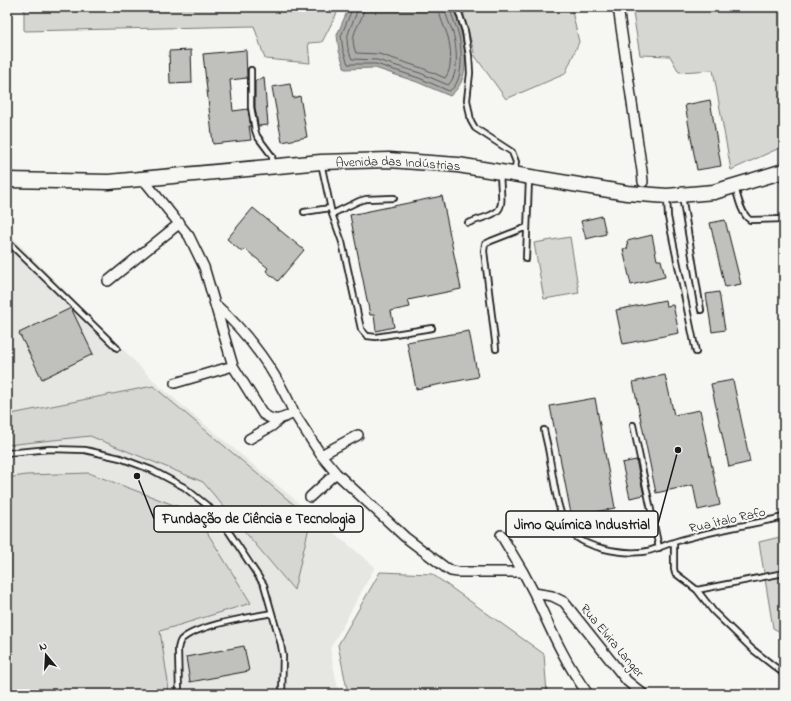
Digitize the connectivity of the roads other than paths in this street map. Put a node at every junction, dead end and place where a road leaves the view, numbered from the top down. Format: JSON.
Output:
{"nodes":[{"id":1,"x":457,"y":7,"type":"edge"},
{"id":2,"x":618,"y":7,"type":"edge"},
{"id":3,"x":251,"y":70,"type":"dead end"},
{"id":4,"x":321,"y":162,"type":"junction"},
{"id":5,"x":273,"y":166,"type":"junction"},
{"id":6,"x":784,"y":171,"type":"edge"},
{"id":7,"x":507,"y":173,"type":"junction"},
{"id":8,"x":529,"y":177,"type":"junction"},
{"id":9,"x":143,"y":179,"type":"junction"},
{"id":10,"x":7,"y":180,"type":"edge"},
{"id":11,"x":643,"y":182,"type":"dead end"},
{"id":12,"x":735,"y":187,"type":"junction"},
{"id":13,"x":681,"y":195,"type":"junction"},
{"id":14,"x":667,"y":196,"type":"junction"},
{"id":15,"x":394,"y":198,"type":"dead end"},
{"id":16,"x":330,"y":208,"type":"junction"},
{"id":17,"x":304,"y":212,"type":"dead end"},
{"id":18,"x":332,"y":214,"type":"junction"},
{"id":19,"x":784,"y":219,"type":"edge"},
{"id":20,"x":468,"y":222,"type":"dead end"},
{"id":21,"x":180,"y":223,"type":"junction"},
{"id":22,"x":527,"y":227,"type":"junction"},
{"id":23,"x":7,"y":240,"type":"edge"},
{"id":24,"x":526,"y":259,"type":"dead end"},
{"id":25,"x":108,"y":281,"type":"dead end"},
{"id":26,"x":216,"y":304,"type":"junction"},
{"id":27,"x":701,"y":310,"type":"dead end"},
{"id":28,"x":432,"y":328,"type":"dead end"},
{"id":29,"x":117,"y":348,"type":"dead end"},
{"id":30,"x":496,"y":349,"type":"dead end"},
{"id":31,"x":696,"y":352,"type":"dead end"},
{"id":32,"x":234,"y":366,"type":"junction"},
{"id":33,"x":175,"y":383,"type":"dead end"},
{"id":34,"x":294,"y":413,"type":"junction"},
{"id":35,"x":279,"y":420,"type":"junction"},
{"id":36,"x":633,"y":425,"type":"dead end"},
{"id":37,"x":544,"y":430,"type":"dead end"},
{"id":38,"x":358,"y":435,"type":"dead end"},
{"id":39,"x":249,"y":439,"type":"dead end"},
{"id":40,"x":7,"y":453,"type":"edge"},
{"id":41,"x":320,"y":455,"type":"junction"},
{"id":42,"x":336,"y":473,"type":"junction"},
{"id":43,"x":310,"y":497,"type":"dead end"},
{"id":44,"x":784,"y":517,"type":"edge"},
{"id":45,"x":501,"y":535,"type":"dead end"},
{"id":46,"x":674,"y":542,"type":"junction"},
{"id":47,"x":659,"y":548,"type":"junction"},
{"id":48,"x":523,"y":572,"type":"junction"},
{"id":49,"x":784,"y":573,"type":"edge"},
{"id":50,"x":697,"y":590,"type":"junction"},
{"id":51,"x":534,"y":593,"type":"junction"},
{"id":52,"x":272,"y":614,"type":"junction"},
{"id":53,"x":784,"y":674,"type":"edge"},
{"id":54,"x":180,"y":694,"type":"edge"},
{"id":55,"x":282,"y":694,"type":"edge"},
{"id":56,"x":588,"y":694,"type":"edge"},
{"id":57,"x":643,"y":694,"type":"edge"}],
"edges":[{"from":1,"to":7,"type":"lane"},
{"from":2,"to":11,"type":"street"},
{"from":3,"to":5,"type":"lane"},
{"from":4,"to":5,"type":"main road","name":"Avenida das Indústrias"},
{"from":4,"to":7,"type":"main road","name":"Avenida das Indústrias"},
{"from":4,"to":16,"type":"lane"},
{"from":5,"to":9,"type":"main road","name":"Avenida das Indústrias"},
{"from":6,"to":12,"type":"main road","name":"Avenida das Indústrias"},
{"from":7,"to":8,"type":"main road","name":"Avenida das Indústrias"},
{"from":7,"to":20,"type":"lane"},
{"from":8,"to":14,"type":"main road","name":"Avenida das Indústrias"},
{"from":8,"to":22,"type":"lane"},
{"from":9,"to":10,"type":"main road","name":"Avenida das Indústrias"},
{"from":9,"to":21,"type":"street"},
{"from":12,"to":13,"type":"main road","name":"Avenida das Indústrias"},
{"from":12,"to":19,"type":"lane"},
{"from":13,"to":14,"type":"main road","name":"Avenida das Indústrias"},
{"from":13,"to":27,"type":"lane"},
{"from":14,"to":31,"type":"lane"},
{"from":15,"to":18,"type":"lane"},
{"from":16,"to":17,"type":"lane"},
{"from":16,"to":18,"type":"lane"},
{"from":18,"to":28,"type":"lane"},
{"from":21,"to":25,"type":"street"},
{"from":21,"to":26,"type":"street"},
{"from":22,"to":24,"type":"lane"},
{"from":22,"to":30,"type":"lane"},
{"from":23,"to":29,"type":"lane"},
{"from":26,"to":32,"type":"street"},
{"from":26,"to":34,"type":"street"},
{"from":32,"to":33,"type":"street"},
{"from":32,"to":35,"type":"street"},
{"from":34,"to":35,"type":"street"},
{"from":34,"to":41,"type":"street"},
{"from":35,"to":39,"type":"street"},
{"from":36,"to":47,"type":"lane"},
{"from":37,"to":47,"type":"lane","name":"Rua Ítalo Rafo"},
{"from":38,"to":41,"type":"street"},
{"from":40,"to":52,"type":"lane"},
{"from":41,"to":42,"type":"street"},
{"from":42,"to":43,"type":"street"},
{"from":42,"to":48,"type":"street"},
{"from":44,"to":46,"type":"lane","name":"Rua Ítalo Rafo"},
{"from":45,"to":48,"type":"street"},
{"from":46,"to":47,"type":"lane","name":"Rua Ítalo Rafo"},
{"from":46,"to":50,"type":"lane"},
{"from":48,"to":51,"type":"street"},
{"from":49,"to":50,"type":"lane"},
{"from":50,"to":53,"type":"lane"},
{"from":51,"to":56,"type":"street"},
{"from":51,"to":57,"type":"street","name":"Rua Elvira Langer"},
{"from":52,"to":54,"type":"lane"},
{"from":52,"to":55,"type":"lane"}]}
